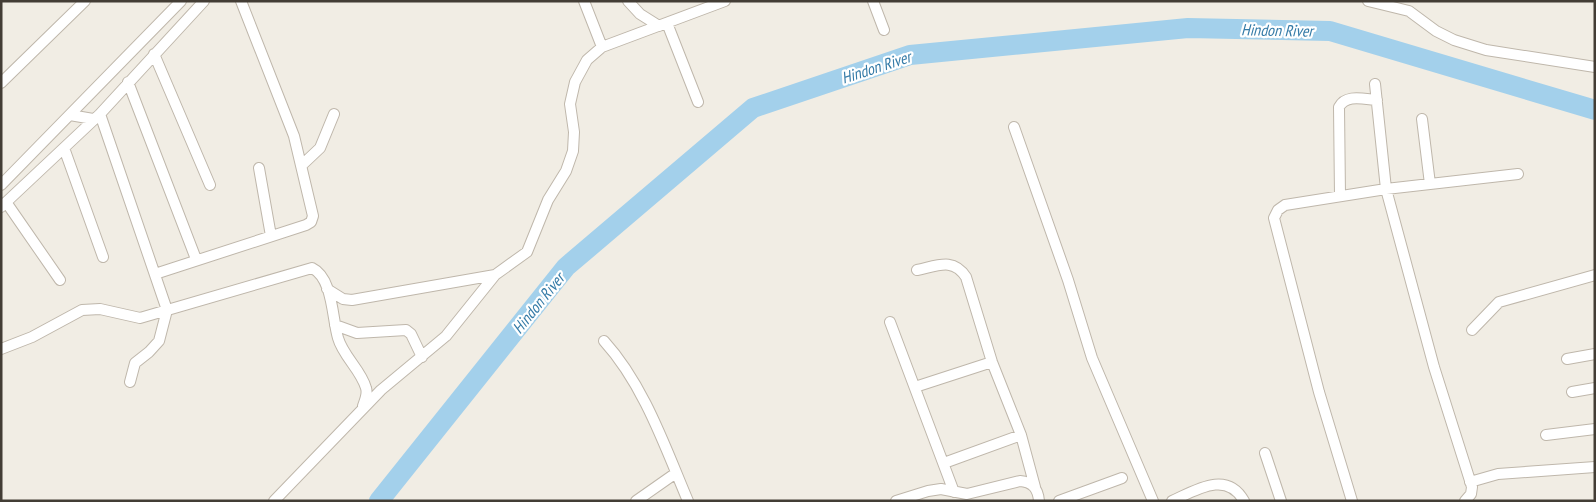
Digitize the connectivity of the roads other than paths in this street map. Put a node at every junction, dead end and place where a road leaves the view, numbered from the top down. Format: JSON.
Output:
{"nodes":[{"id":1,"x":85,"y":1,"type":"edge"},
{"id":2,"x":181,"y":1,"type":"edge"},
{"id":3,"x":204,"y":1,"type":"edge"},
{"id":4,"x":240,"y":1,"type":"edge"},
{"id":5,"x":584,"y":1,"type":"edge"},
{"id":6,"x":628,"y":1,"type":"edge"},
{"id":7,"x":725,"y":1,"type":"edge"},
{"id":8,"x":873,"y":1,"type":"edge"},
{"id":9,"x":1368,"y":1,"type":"edge"},
{"id":10,"x":1409,"y":6,"type":"edge"},
{"id":11,"x":663,"y":24,"type":"junction"},
{"id":12,"x":884,"y":30,"type":"dead end"},
{"id":13,"x":602,"y":47,"type":"junction"},
{"id":14,"x":154,"y":54,"type":"junction"},
{"id":15,"x":1595,"y":67,"type":"edge"},
{"id":16,"x":128,"y":82,"type":"junction"},
{"id":17,"x":1,"y":83,"type":"edge"},
{"id":18,"x":1375,"y":84,"type":"dead end"},
{"id":19,"x":1377,"y":100,"type":"junction"},
{"id":20,"x":698,"y":102,"type":"dead end"},
{"id":21,"x":334,"y":114,"type":"dead end"},
{"id":22,"x":70,"y":115,"type":"junction"},
{"id":23,"x":96,"y":117,"type":"junction"},
{"id":24,"x":1422,"y":119,"type":"dead end"},
{"id":25,"x":1014,"y":127,"type":"dead end"},
{"id":26,"x":64,"y":148,"type":"junction"},
{"id":27,"x":302,"y":165,"type":"junction"},
{"id":28,"x":259,"y":168,"type":"dead end"},
{"id":29,"x":1518,"y":174,"type":"dead end"},
{"id":30,"x":1,"y":184,"type":"edge"},
{"id":31,"x":1430,"y":184,"type":"junction"},
{"id":32,"x":210,"y":186,"type":"dead end"},
{"id":33,"x":1386,"y":189,"type":"junction"},
{"id":34,"x":1340,"y":196,"type":"junction"},
{"id":35,"x":4,"y":204,"type":"edge"},
{"id":36,"x":271,"y":236,"type":"junction"},
{"id":37,"x":103,"y":257,"type":"dead end"},
{"id":38,"x":196,"y":259,"type":"junction"},
{"id":39,"x":917,"y":270,"type":"dead end"},
{"id":40,"x":155,"y":274,"type":"junction"},
{"id":41,"x":495,"y":275,"type":"junction"},
{"id":42,"x":1595,"y":275,"type":"edge"},
{"id":43,"x":60,"y":280,"type":"dead end"},
{"id":44,"x":327,"y":289,"type":"junction"},
{"id":45,"x":167,"y":310,"type":"junction"},
{"id":46,"x":890,"y":322,"type":"dead end"},
{"id":47,"x":335,"y":325,"type":"junction"},
{"id":48,"x":1472,"y":330,"type":"dead end"},
{"id":49,"x":604,"y":342,"type":"dead end"},
{"id":50,"x":1,"y":349,"type":"edge"},
{"id":51,"x":1595,"y":354,"type":"edge"},
{"id":52,"x":422,"y":357,"type":"junction"},
{"id":53,"x":1567,"y":359,"type":"dead end"},
{"id":54,"x":992,"y":362,"type":"junction"},
{"id":55,"x":130,"y":382,"type":"dead end"},
{"id":56,"x":915,"y":388,"type":"junction"},
{"id":57,"x":1595,"y":388,"type":"edge"},
{"id":58,"x":1572,"y":392,"type":"dead end"},
{"id":59,"x":363,"y":407,"type":"junction"},
{"id":60,"x":1595,"y":429,"type":"edge"},
{"id":61,"x":1021,"y":435,"type":"junction"},
{"id":62,"x":1546,"y":435,"type":"dead end"},
{"id":63,"x":1265,"y":453,"type":"dead end"},
{"id":64,"x":944,"y":464,"type":"junction"},
{"id":65,"x":1595,"y":467,"type":"edge"},
{"id":66,"x":676,"y":473,"type":"junction"},
{"id":67,"x":1122,"y":478,"type":"dead end"},
{"id":68,"x":1470,"y":482,"type":"junction"},
{"id":69,"x":1035,"y":487,"type":"junction"},
{"id":70,"x":954,"y":492,"type":"junction"},
{"id":71,"x":903,"y":500,"type":"edge"},
{"id":72,"x":274,"y":501,"type":"edge"},
{"id":73,"x":636,"y":501,"type":"edge"},
{"id":74,"x":688,"y":501,"type":"edge"},
{"id":75,"x":1039,"y":501,"type":"edge"},
{"id":76,"x":1059,"y":501,"type":"edge"},
{"id":77,"x":1153,"y":501,"type":"edge"},
{"id":78,"x":1172,"y":501,"type":"edge"},
{"id":79,"x":1244,"y":501,"type":"edge"},
{"id":80,"x":1281,"y":501,"type":"edge"},
{"id":81,"x":1352,"y":501,"type":"edge"},
{"id":82,"x":1465,"y":501,"type":"edge"}],
"edges":[{"from":1,"to":17,"type":"street"},
{"from":2,"to":22,"type":"street"},
{"from":3,"to":14,"type":"street"},
{"from":4,"to":27,"type":"street"},
{"from":5,"to":13,"type":"street"},
{"from":6,"to":11,"type":"street"},
{"from":7,"to":11,"type":"street"},
{"from":8,"to":12,"type":"street"},
{"from":9,"to":10,"type":"street"},
{"from":10,"to":15,"type":"street"},
{"from":11,"to":13,"type":"street"},
{"from":11,"to":20,"type":"street"},
{"from":13,"to":41,"type":"street"},
{"from":14,"to":16,"type":"street"},
{"from":14,"to":32,"type":"street"},
{"from":16,"to":23,"type":"street"},
{"from":16,"to":38,"type":"street"},
{"from":18,"to":19,"type":"street"},
{"from":19,"to":33,"type":"street"},
{"from":19,"to":34,"type":"street"},
{"from":21,"to":27,"type":"street"},
{"from":22,"to":23,"type":"street"},
{"from":22,"to":30,"type":"street"},
{"from":23,"to":26,"type":"street"},
{"from":23,"to":40,"type":"street"},
{"from":24,"to":31,"type":"street"},
{"from":25,"to":77,"type":"street"},
{"from":26,"to":35,"type":"street"},
{"from":26,"to":37,"type":"street"},
{"from":27,"to":36,"type":"street"},
{"from":28,"to":36,"type":"street"},
{"from":29,"to":31,"type":"street"},
{"from":31,"to":33,"type":"street"},
{"from":33,"to":34,"type":"street"},
{"from":33,"to":68,"type":"street"},
{"from":34,"to":81,"type":"street"},
{"from":35,"to":43,"type":"street"},
{"from":36,"to":38,"type":"street"},
{"from":38,"to":40,"type":"street"},
{"from":39,"to":54,"type":"street"},
{"from":40,"to":45,"type":"street"},
{"from":41,"to":44,"type":"street"},
{"from":41,"to":52,"type":"street"},
{"from":42,"to":48,"type":"street"},
{"from":44,"to":45,"type":"street"},
{"from":44,"to":47,"type":"street"},
{"from":45,"to":50,"type":"street"},
{"from":45,"to":55,"type":"street"},
{"from":46,"to":56,"type":"street"},
{"from":47,"to":52,"type":"street"},
{"from":47,"to":59,"type":"street"},
{"from":49,"to":66,"type":"street"},
{"from":51,"to":53,"type":"street"},
{"from":52,"to":59,"type":"street"},
{"from":54,"to":56,"type":"street"},
{"from":54,"to":61,"type":"street"},
{"from":56,"to":64,"type":"street"},
{"from":57,"to":58,"type":"street"},
{"from":59,"to":72,"type":"street"},
{"from":60,"to":62,"type":"street"},
{"from":61,"to":64,"type":"street"},
{"from":61,"to":69,"type":"street"},
{"from":63,"to":80,"type":"street"},
{"from":64,"to":70,"type":"street"},
{"from":65,"to":68,"type":"street"},
{"from":66,"to":73,"type":"street"},
{"from":66,"to":74,"type":"street"},
{"from":67,"to":76,"type":"street"},
{"from":68,"to":82,"type":"street"},
{"from":69,"to":70,"type":"street"},
{"from":69,"to":75,"type":"street"},
{"from":70,"to":71,"type":"street"},
{"from":78,"to":79,"type":"street"}]}
